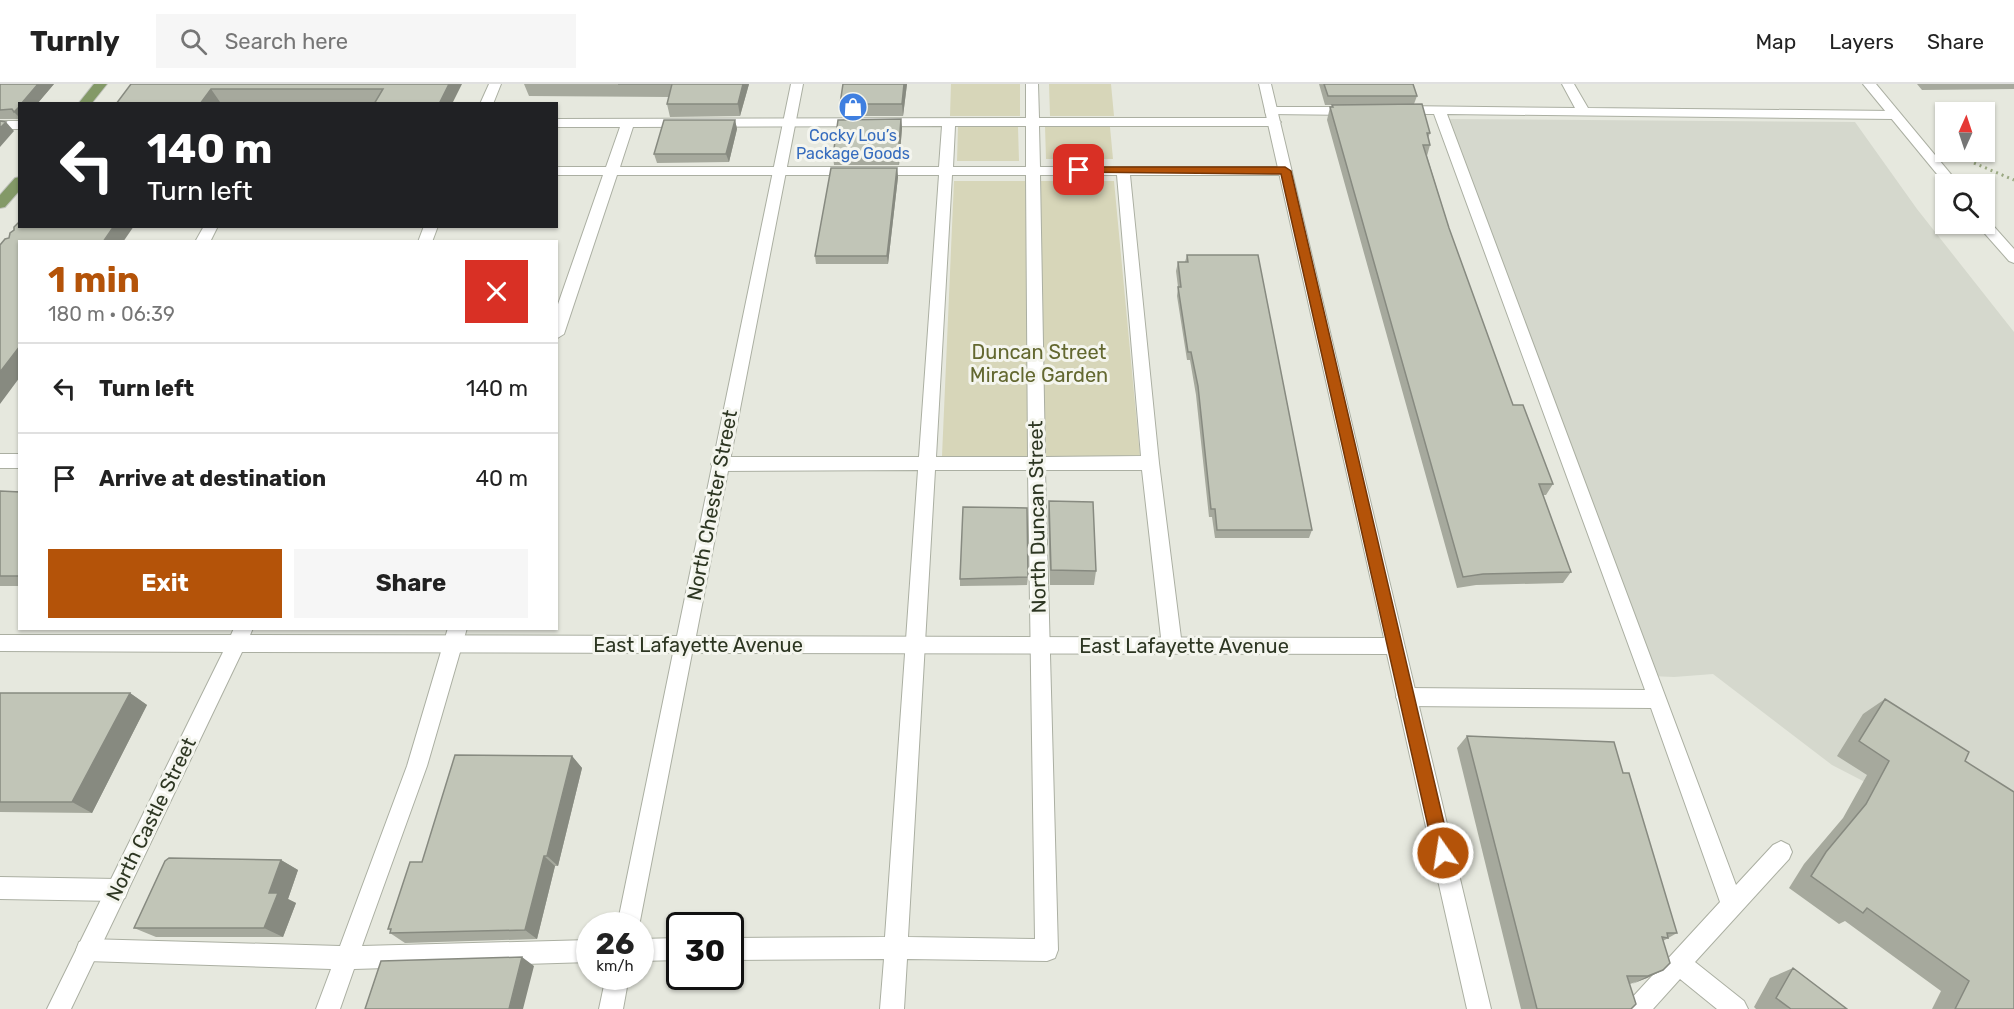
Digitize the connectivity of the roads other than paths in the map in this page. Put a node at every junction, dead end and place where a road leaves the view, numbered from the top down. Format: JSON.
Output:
{"nodes":[{"id":1,"x":101,"y":84,"type":"edge"},
{"id":2,"x":495,"y":84,"type":"edge"},
{"id":3,"x":797,"y":84,"type":"edge"},
{"id":4,"x":1032,"y":84,"type":"edge"},
{"id":5,"x":1265,"y":84,"type":"edge"},
{"id":6,"x":1568,"y":84,"type":"edge"},
{"id":7,"x":1869,"y":84,"type":"edge"},
{"id":8,"x":86,"y":102,"type":"edge"},
{"id":9,"x":487,"y":102,"type":"edge"},
{"id":10,"x":1367,"y":110,"type":"edge"},
{"id":11,"x":1391,"y":110,"type":"edge"},
{"id":12,"x":1439,"y":110,"type":"junction"},
{"id":13,"x":1583,"y":111,"type":"junction"},
{"id":14,"x":1893,"y":115,"type":"junction"},
{"id":15,"x":1273,"y":117,"type":"junction"},
{"id":16,"x":789,"y":122,"type":"junction"},
{"id":17,"x":948,"y":122,"type":"junction"},
{"id":18,"x":1033,"y":122,"type":"junction"},
{"id":19,"x":558,"y":123,"type":"edge"},
{"id":20,"x":628,"y":123,"type":"junction"},
{"id":21,"x":0,"y":125,"type":"edge"},
{"id":22,"x":18,"y":125,"type":"edge"},
{"id":23,"x":1035,"y":170,"type":"junction"},
{"id":24,"x":1123,"y":170,"type":"junction"},
{"id":25,"x":558,"y":171,"type":"edge"},
{"id":26,"x":612,"y":171,"type":"junction"},
{"id":27,"x":779,"y":171,"type":"junction"},
{"id":28,"x":945,"y":171,"type":"junction"},
{"id":29,"x":1285,"y":171,"type":"junction"},
{"id":30,"x":1943,"y":174,"type":"edge"},
{"id":31,"x":18,"y":183,"type":"edge"},
{"id":32,"x":0,"y":204,"type":"edge"},
{"id":33,"x":1993,"y":234,"type":"edge"},
{"id":34,"x":2014,"y":258,"type":"edge"},
{"id":35,"x":558,"y":328,"type":"edge"},
{"id":36,"x":0,"y":461,"type":"edge"},
{"id":37,"x":18,"y":461,"type":"edge"},
{"id":38,"x":1150,"y":463,"type":"junction"},
{"id":39,"x":720,"y":464,"type":"junction"},
{"id":40,"x":928,"y":464,"type":"junction"},
{"id":41,"x":1036,"y":465,"type":"junction"},
{"id":42,"x":240,"y":636,"type":"edge"},
{"id":43,"x":456,"y":636,"type":"edge"},
{"id":44,"x":0,"y":643,"type":"edge"},
{"id":45,"x":684,"y":644,"type":"junction"},
{"id":46,"x":917,"y":645,"type":"junction"},
{"id":47,"x":1039,"y":646,"type":"junction"},
{"id":48,"x":1172,"y":646,"type":"junction"},
{"id":49,"x":1395,"y":646,"type":"junction"},
{"id":50,"x":1406,"y":697,"type":"junction"},
{"id":51,"x":1658,"y":699,"type":"junction"},
{"id":52,"x":1780,"y":852,"type":"dead end"},
{"id":53,"x":0,"y":888,"type":"edge"},
{"id":54,"x":117,"y":890,"type":"junction"},
{"id":55,"x":1732,"y":904,"type":"junction"},
{"id":56,"x":631,"y":912,"type":"edge"},
{"id":57,"x":897,"y":948,"type":"junction"},
{"id":58,"x":744,"y":949,"type":"edge"},
{"id":59,"x":87,"y":951,"type":"junction"},
{"id":60,"x":576,"y":951,"type":"edge"},
{"id":61,"x":347,"y":958,"type":"junction"},
{"id":62,"x":1678,"y":963,"type":"junction"},
{"id":63,"x":615,"y":990,"type":"edge"},
{"id":64,"x":59,"y":1009,"type":"edge"},
{"id":65,"x":328,"y":1009,"type":"edge"},
{"id":66,"x":611,"y":1009,"type":"edge"},
{"id":67,"x":892,"y":1009,"type":"edge"},
{"id":68,"x":1479,"y":1009,"type":"edge"},
{"id":69,"x":1637,"y":1009,"type":"edge"},
{"id":70,"x":1736,"y":1009,"type":"edge"}],
"edges":[{"from":1,"to":8,"type":"main road"},
{"from":2,"to":9,"type":"street"},
{"from":3,"to":16,"type":"street","name":"North Chester Street"},
{"from":4,"to":18,"type":"street","name":"North Duncan Street"},
{"from":5,"to":15,"type":"street"},
{"from":6,"to":13,"type":"street"},
{"from":7,"to":14,"type":"street"},
{"from":10,"to":15,"type":"street"},
{"from":11,"to":12,"type":"street"},
{"from":12,"to":13,"type":"street"},
{"from":12,"to":51,"type":"street"},
{"from":13,"to":14,"type":"street"},
{"from":14,"to":30,"type":"street"},
{"from":15,"to":18,"type":"street"},
{"from":15,"to":29,"type":"street"},
{"from":16,"to":17,"type":"street"},
{"from":16,"to":20,"type":"street"},
{"from":16,"to":27,"type":"street","name":"North Chester Street"},
{"from":17,"to":18,"type":"street"},
{"from":17,"to":28,"type":"street"},
{"from":18,"to":23,"type":"street","name":"North Duncan Street"},
{"from":19,"to":20,"type":"street"},
{"from":20,"to":26,"type":"street"},
{"from":21,"to":22,"type":"street"},
{"from":23,"to":24,"type":"street"},
{"from":23,"to":28,"type":"street"},
{"from":23,"to":41,"type":"street","name":"North Duncan Street"},
{"from":24,"to":29,"type":"street"},
{"from":24,"to":38,"type":"street"},
{"from":25,"to":26,"type":"street"},
{"from":26,"to":27,"type":"street"},
{"from":26,"to":35,"type":"street"},
{"from":27,"to":28,"type":"street"},
{"from":27,"to":39,"type":"street","name":"North Chester Street"},
{"from":28,"to":40,"type":"street"},
{"from":29,"to":49,"type":"street"},
{"from":31,"to":32,"type":"main road"},
{"from":33,"to":34,"type":"street"},
{"from":36,"to":37,"type":"street"},
{"from":38,"to":41,"type":"street"},
{"from":38,"to":48,"type":"street"},
{"from":39,"to":40,"type":"street"},
{"from":39,"to":45,"type":"street","name":"North Chester Street"},
{"from":40,"to":41,"type":"street"},
{"from":40,"to":46,"type":"street"},
{"from":41,"to":47,"type":"street","name":"North Duncan Street"},
{"from":42,"to":43,"type":"street","name":"East Lafayette Avenue"},
{"from":42,"to":44,"type":"street","name":"East Lafayette Avenue"},
{"from":42,"to":54,"type":"street","name":"North Castle Street"},
{"from":43,"to":45,"type":"street","name":"East Lafayette Avenue"},
{"from":43,"to":61,"type":"street"},
{"from":45,"to":46,"type":"street","name":"East Lafayette Avenue"},
{"from":45,"to":56,"type":"street","name":"North Chester Street"},
{"from":46,"to":47,"type":"street","name":"East Lafayette Avenue"},
{"from":46,"to":57,"type":"street"},
{"from":47,"to":48,"type":"street","name":"East Lafayette Avenue"},
{"from":47,"to":57,"type":"street","name":"North Duncan Street"},
{"from":48,"to":49,"type":"street","name":"East Lafayette Avenue"},
{"from":49,"to":50,"type":"street"},
{"from":50,"to":51,"type":"street"},
{"from":50,"to":68,"type":"street"},
{"from":51,"to":55,"type":"street"},
{"from":52,"to":55,"type":"street"},
{"from":53,"to":54,"type":"street"},
{"from":54,"to":59,"type":"street","name":"North Castle Street"},
{"from":55,"to":62,"type":"street"},
{"from":57,"to":58,"type":"street"},
{"from":57,"to":67,"type":"street"},
{"from":59,"to":61,"type":"street"},
{"from":59,"to":64,"type":"street","name":"North Castle Street"},
{"from":60,"to":61,"type":"street"},
{"from":61,"to":65,"type":"street"},
{"from":62,"to":69,"type":"street"},
{"from":62,"to":70,"type":"street"},
{"from":63,"to":66,"type":"street"}]}
